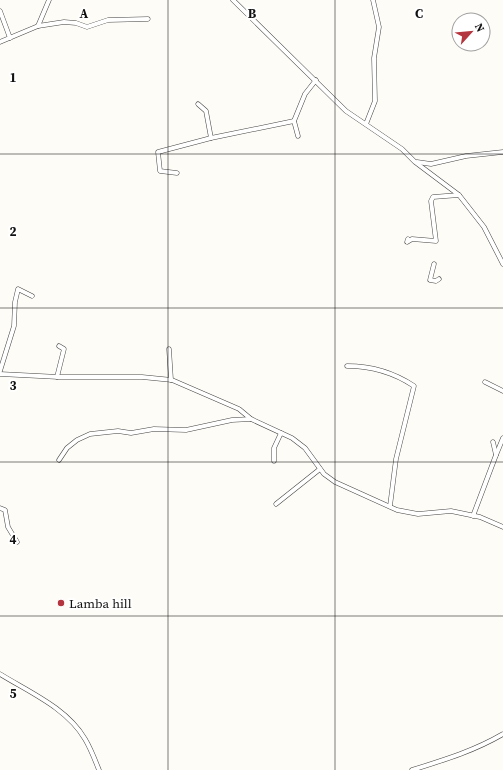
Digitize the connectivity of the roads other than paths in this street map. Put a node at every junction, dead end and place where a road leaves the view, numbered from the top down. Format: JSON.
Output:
{"nodes":[{"id":1,"x":49,"y":0,"type":"edge"},
{"id":2,"x":233,"y":0,"type":"edge"},
{"id":3,"x":373,"y":0,"type":"edge"},
{"id":4,"x":0,"y":11,"type":"edge"},
{"id":5,"x":148,"y":19,"type":"dead end"},
{"id":6,"x":38,"y":26,"type":"junction"},
{"id":7,"x":10,"y":38,"type":"junction"},
{"id":8,"x":0,"y":42,"type":"edge"},
{"id":9,"x":316,"y":80,"type":"junction"},
{"id":10,"x":198,"y":104,"type":"dead end"},
{"id":11,"x":294,"y":121,"type":"junction"},
{"id":12,"x":366,"y":124,"type":"junction"},
{"id":13,"x":298,"y":136,"type":"dead end"},
{"id":14,"x":211,"y":138,"type":"junction"},
{"id":15,"x":503,"y":152,"type":"edge"},
{"id":16,"x":416,"y":162,"type":"junction"},
{"id":17,"x":177,"y":173,"type":"dead end"},
{"id":18,"x":459,"y":195,"type":"junction"},
{"id":19,"x":408,"y":239,"type":"dead end"},
{"id":20,"x":434,"y":264,"type":"dead end"},
{"id":21,"x":503,"y":264,"type":"edge"},
{"id":22,"x":439,"y":279,"type":"dead end"},
{"id":23,"x":32,"y":296,"type":"dead end"},
{"id":24,"x":59,"y":346,"type":"dead end"},
{"id":25,"x":169,"y":349,"type":"dead end"},
{"id":26,"x":347,"y":366,"type":"dead end"},
{"id":27,"x":0,"y":374,"type":"edge"},
{"id":28,"x":57,"y":377,"type":"junction"},
{"id":29,"x":171,"y":380,"type":"junction"},
{"id":30,"x":485,"y":382,"type":"dead end"},
{"id":31,"x":503,"y":392,"type":"edge"},
{"id":32,"x":251,"y":419,"type":"junction"},
{"id":33,"x":281,"y":433,"type":"junction"},
{"id":34,"x":503,"y":438,"type":"edge"},
{"id":35,"x":493,"y":442,"type":"dead end"},
{"id":36,"x":496,"y":455,"type":"junction"},
{"id":37,"x":59,"y":460,"type":"dead end"},
{"id":38,"x":274,"y":461,"type":"dead end"},
{"id":39,"x":320,"y":469,"type":"junction"},
{"id":40,"x":276,"y":504,"type":"dead end"},
{"id":41,"x":390,"y":506,"type":"junction"},
{"id":42,"x":0,"y":508,"type":"edge"},
{"id":43,"x":473,"y":516,"type":"junction"},
{"id":44,"x":503,"y":526,"type":"edge"},
{"id":45,"x":17,"y":542,"type":"dead end"},
{"id":46,"x":0,"y":674,"type":"edge"},
{"id":47,"x":503,"y":734,"type":"edge"},
{"id":48,"x":99,"y":770,"type":"edge"},
{"id":49,"x":412,"y":770,"type":"edge"}],
"edges":[{"from":1,"to":6,"type":"street"},
{"from":2,"to":9,"type":"street"},
{"from":3,"to":12,"type":"street"},
{"from":4,"to":7,"type":"street"},
{"from":5,"to":6,"type":"street"},
{"from":6,"to":7,"type":"street"},
{"from":7,"to":8,"type":"street"},
{"from":9,"to":11,"type":"street"},
{"from":9,"to":12,"type":"street"},
{"from":10,"to":14,"type":"street"},
{"from":11,"to":13,"type":"street"},
{"from":11,"to":14,"type":"street"},
{"from":12,"to":16,"type":"street"},
{"from":14,"to":17,"type":"street"},
{"from":15,"to":16,"type":"street"},
{"from":16,"to":18,"type":"street"},
{"from":18,"to":19,"type":"street"},
{"from":18,"to":21,"type":"street"},
{"from":20,"to":22,"type":"street"},
{"from":23,"to":27,"type":"street"},
{"from":24,"to":28,"type":"street"},
{"from":25,"to":29,"type":"street"},
{"from":26,"to":41,"type":"street"},
{"from":27,"to":28,"type":"street"},
{"from":28,"to":29,"type":"street"},
{"from":29,"to":32,"type":"street"},
{"from":30,"to":31,"type":"street"},
{"from":32,"to":33,"type":"street"},
{"from":32,"to":37,"type":"street"},
{"from":33,"to":38,"type":"street"},
{"from":33,"to":39,"type":"street"},
{"from":34,"to":36,"type":"street"},
{"from":35,"to":36,"type":"street"},
{"from":36,"to":43,"type":"street"},
{"from":39,"to":40,"type":"street"},
{"from":39,"to":41,"type":"street"},
{"from":41,"to":43,"type":"street"},
{"from":42,"to":45,"type":"street"},
{"from":43,"to":44,"type":"street"},
{"from":46,"to":48,"type":"street"},
{"from":47,"to":49,"type":"street"}]}
